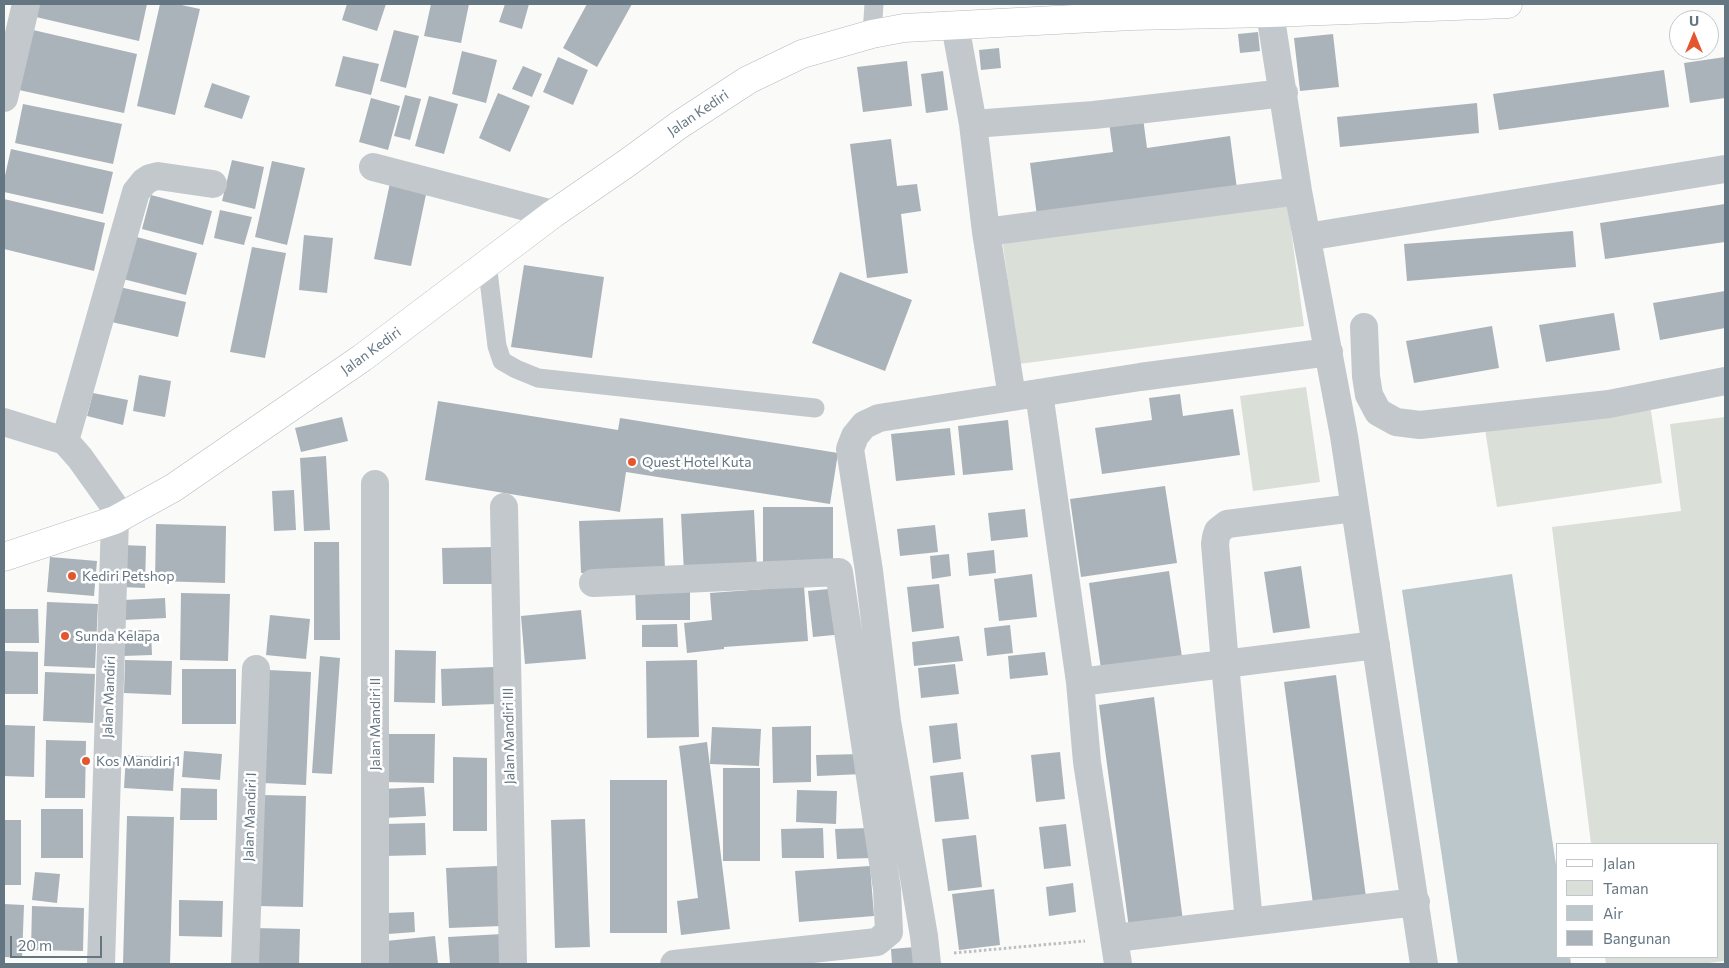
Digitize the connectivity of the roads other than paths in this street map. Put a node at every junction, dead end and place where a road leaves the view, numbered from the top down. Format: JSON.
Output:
{"nodes":[{"id":1,"x":26,"y":4,"type":"edge"},
{"id":2,"x":874,"y":4,"type":"edge"},
{"id":3,"x":1508,"y":4,"type":"edge"},
{"id":4,"x":1128,"y":10,"type":"edge"},
{"id":5,"x":1170,"y":10,"type":"edge"},
{"id":6,"x":1270,"y":13,"type":"junction"},
{"id":7,"x":955,"y":24,"type":"junction"},
{"id":8,"x":872,"y":34,"type":"junction"},
{"id":9,"x":1284,"y":93,"type":"junction"},
{"id":10,"x":4,"y":98,"type":"edge"},
{"id":11,"x":973,"y":124,"type":"junction"},
{"id":12,"x":373,"y":167,"type":"dead end"},
{"id":13,"x":1725,"y":169,"type":"edge"},
{"id":14,"x":213,"y":184,"type":"dead end"},
{"id":15,"x":1298,"y":191,"type":"junction"},
{"id":16,"x":553,"y":214,"type":"junction"},
{"id":17,"x":986,"y":232,"type":"junction"},
{"id":18,"x":1307,"y":237,"type":"junction"},
{"id":19,"x":487,"y":263,"type":"junction"},
{"id":20,"x":1364,"y":328,"type":"dead end"},
{"id":21,"x":1329,"y":352,"type":"junction"},
{"id":22,"x":1725,"y":381,"type":"edge"},
{"id":23,"x":1039,"y":393,"type":"junction"},
{"id":24,"x":1012,"y":397,"type":"junction"},
{"id":25,"x":815,"y":408,"type":"dead end"},
{"id":26,"x":4,"y":422,"type":"edge"},
{"id":27,"x":65,"y":441,"type":"junction"},
{"id":28,"x":375,"y":484,"type":"dead end"},
{"id":29,"x":504,"y":507,"type":"dead end"},
{"id":30,"x":1354,"y":508,"type":"junction"},
{"id":31,"x":118,"y":518,"type":"junction"},
{"id":32,"x":4,"y":557,"type":"edge"},
{"id":33,"x":593,"y":583,"type":"dead end"},
{"id":34,"x":1376,"y":645,"type":"junction"},
{"id":35,"x":1226,"y":664,"type":"junction"},
{"id":36,"x":256,"y":669,"type":"dead end"},
{"id":37,"x":1080,"y":682,"type":"junction"},
{"id":38,"x":915,"y":883,"type":"junction"},
{"id":39,"x":887,"y":889,"type":"junction"},
{"id":40,"x":1416,"y":902,"type":"junction"},
{"id":41,"x":1249,"y":922,"type":"junction"},
{"id":42,"x":1117,"y":951,"type":"edge"},
{"id":43,"x":927,"y":960,"type":"edge"},
{"id":44,"x":690,"y":963,"type":"edge"},
{"id":45,"x":101,"y":964,"type":"edge"},
{"id":46,"x":245,"y":964,"type":"edge"},
{"id":47,"x":375,"y":964,"type":"edge"},
{"id":48,"x":513,"y":964,"type":"edge"},
{"id":49,"x":1424,"y":964,"type":"edge"}],
"edges":[{"from":1,"to":10,"type":"street"},
{"from":2,"to":8,"type":"lane"},
{"from":3,"to":6,"type":"main road","name":"Jalan Kediri"},
{"from":4,"to":5,"type":"main road","name":"Jalan Kediri"},
{"from":4,"to":7,"type":"main road","name":"Jalan Kediri"},
{"from":5,"to":6,"type":"main road","name":"Jalan Kediri"},
{"from":6,"to":9,"type":"street"},
{"from":7,"to":8,"type":"main road","name":"Jalan Kediri"},
{"from":7,"to":11,"type":"street"},
{"from":8,"to":16,"type":"main road","name":"Jalan Kediri"},
{"from":9,"to":11,"type":"street"},
{"from":9,"to":15,"type":"street"},
{"from":11,"to":17,"type":"street"},
{"from":12,"to":16,"type":"street"},
{"from":13,"to":18,"type":"street"},
{"from":14,"to":27,"type":"street"},
{"from":15,"to":17,"type":"street"},
{"from":15,"to":18,"type":"street"},
{"from":16,"to":19,"type":"main road","name":"Jalan Kediri"},
{"from":17,"to":24,"type":"street"},
{"from":18,"to":21,"type":"street"},
{"from":19,"to":25,"type":"lane"},
{"from":19,"to":31,"type":"main road","name":"Jalan Kediri"},
{"from":20,"to":22,"type":"street"},
{"from":21,"to":23,"type":"street"},
{"from":21,"to":30,"type":"street"},
{"from":23,"to":24,"type":"street"},
{"from":23,"to":37,"type":"street"},
{"from":24,"to":38,"type":"street"},
{"from":26,"to":27,"type":"street"},
{"from":27,"to":31,"type":"street"},
{"from":28,"to":47,"type":"street","name":"Jalan Mandiri II"},
{"from":29,"to":48,"type":"street","name":"Jalan Mandiri III"},
{"from":30,"to":34,"type":"street"},
{"from":30,"to":35,"type":"street"},
{"from":31,"to":32,"type":"main road","name":"Jalan Kediri"},
{"from":31,"to":45,"type":"street","name":"Jalan Mandiri"},
{"from":33,"to":39,"type":"street"},
{"from":34,"to":35,"type":"street"},
{"from":34,"to":40,"type":"street"},
{"from":35,"to":37,"type":"street"},
{"from":35,"to":41,"type":"street"},
{"from":36,"to":46,"type":"street","name":"Jalan Mandiri I"},
{"from":37,"to":42,"type":"street"},
{"from":38,"to":39,"type":"street"},
{"from":38,"to":43,"type":"street"},
{"from":39,"to":44,"type":"street"},
{"from":40,"to":41,"type":"street"},
{"from":40,"to":49,"type":"street"},
{"from":41,"to":42,"type":"street"}]}
